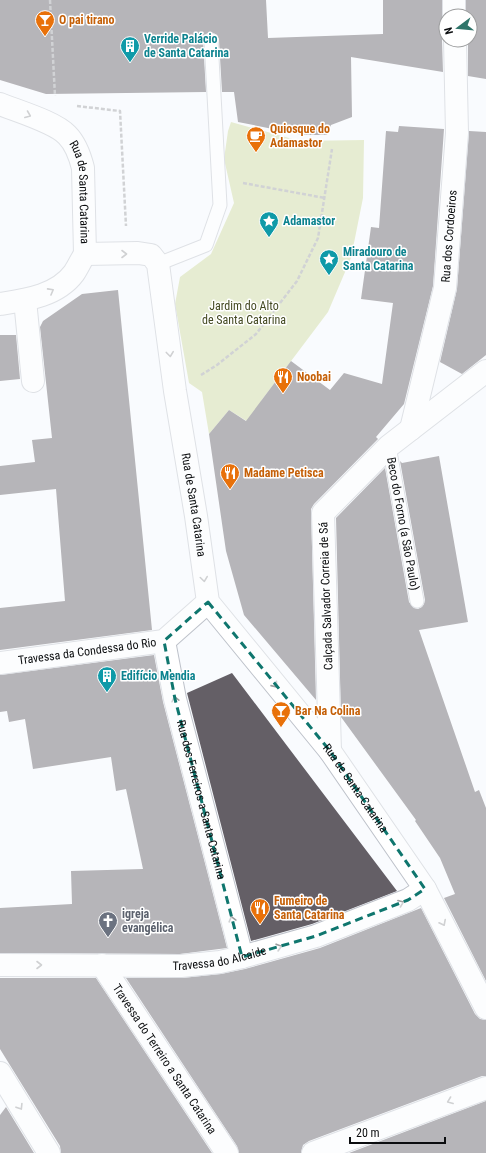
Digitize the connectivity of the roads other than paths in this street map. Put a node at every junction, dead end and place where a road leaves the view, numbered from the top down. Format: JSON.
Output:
{"nodes":[{"id":1,"x":211,"y":40,"type":"dead end"},
{"id":2,"x":455,"y":48,"type":"edge"},
{"id":3,"x":0,"y":104,"type":"edge"},
{"id":4,"x":84,"y":254,"type":"junction"},
{"id":5,"x":158,"y":264,"type":"junction"},
{"id":6,"x":25,"y":300,"type":"junction"},
{"id":7,"x":0,"y":304,"type":"edge"},
{"id":8,"x":486,"y":371,"type":"edge"},
{"id":9,"x":33,"y":382,"type":"dead end"},
{"id":10,"x":412,"y":429,"type":"junction"},
{"id":11,"x":389,"y":446,"type":"junction"},
{"id":12,"x":417,"y":601,"type":"dead end"},
{"id":13,"x":208,"y":602,"type":"junction"},
{"id":14,"x":164,"y":641,"type":"junction"},
{"id":15,"x":0,"y":663,"type":"edge"},
{"id":16,"x":330,"y":751,"type":"junction"},
{"id":17,"x":425,"y":888,"type":"junction"},
{"id":18,"x":242,"y":957,"type":"junction"},
{"id":19,"x":0,"y":965,"type":"edge"},
{"id":20,"x":102,"y":965,"type":"junction"},
{"id":21,"x":486,"y":1008,"type":"edge"},
{"id":22,"x":3,"y":1087,"type":"edge"},
{"id":23,"x":486,"y":1088,"type":"edge"},
{"id":24,"x":49,"y":1153,"type":"edge"},
{"id":25,"x":227,"y":1153,"type":"edge"},
{"id":26,"x":314,"y":1153,"type":"edge"}],
"edges":[{"from":1,"to":5,"type":"lane"},
{"from":2,"to":10,"type":"street","name":"Rua dos Cordoeiros"},
{"from":3,"to":4,"type":"street","name":"Rua de Santa Catarina","one_way":true},
{"from":4,"to":5,"type":"street","name":"Rua de Santa Catarina","one_way":true},
{"from":6,"to":4,"type":"street","one_way":true},
{"from":5,"to":13,"type":"street","name":"Rua de Santa Catarina","one_way":true},
{"from":6,"to":7,"type":"street"},
{"from":6,"to":9,"type":"street"},
{"from":8,"to":10,"type":"street","name":"Calçada Salvador Correia de Sá"},
{"from":10,"to":11,"type":"street","name":"Calçada Salvador Correia de Sá"},
{"from":11,"to":12,"type":"lane","name":"Beco do Forno (a São Paulo)"},
{"from":11,"to":16,"type":"street","name":"Calçada Salvador Correia de Sá"},
{"from":13,"to":14,"type":"street","name":"Travessa da Condessa do Rio"},
{"from":13,"to":16,"type":"street","name":"Rua de Santa Catarina","one_way":true},
{"from":14,"to":15,"type":"street","name":"Travessa da Condessa do Rio"},
{"from":18,"to":14,"type":"street","name":"Rua dos Ferreiros a Santa Catarina","one_way":true},
{"from":16,"to":17,"type":"street","name":"Rua de Santa Catarina"},
{"from":18,"to":17,"type":"street","name":"Travessa do Alcaide","one_way":true},
{"from":17,"to":21,"type":"street","name":"Rua de Santa Catarina","one_way":true},
{"from":18,"to":20,"type":"street","name":"Travessa do Alcaide"},
{"from":19,"to":20,"type":"street","name":"Travessa do Alcaide","one_way":true},
{"from":20,"to":25,"type":"street","name":"Travessa do Terreiro a Santa Catarina"},
{"from":22,"to":24,"type":"street","one_way":true},
{"from":23,"to":26,"type":"street","one_way":true}]}
